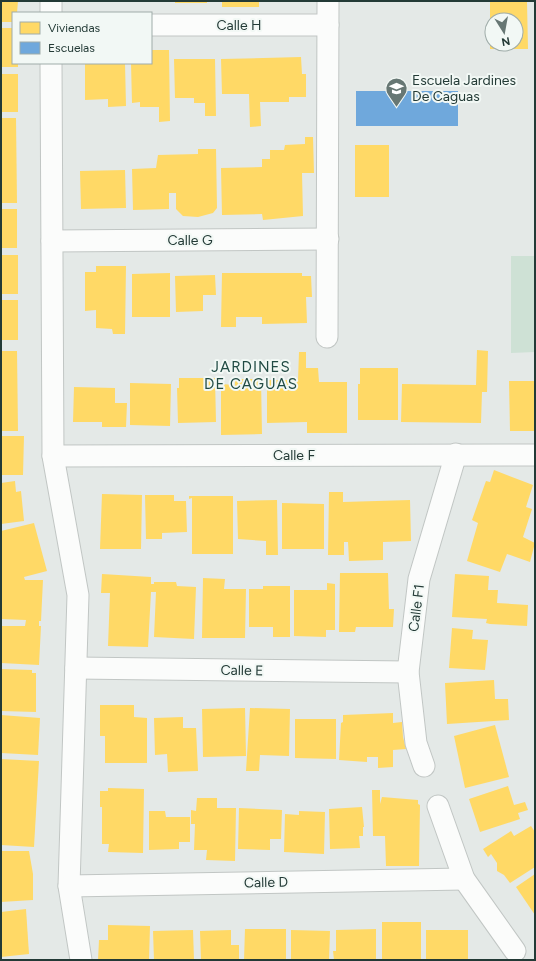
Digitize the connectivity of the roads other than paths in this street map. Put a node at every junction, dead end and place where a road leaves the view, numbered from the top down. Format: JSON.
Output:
{"nodes":[{"id":1,"x":51,"y":1,"type":"edge"},
{"id":2,"x":328,"y":1,"type":"edge"},
{"id":3,"x":51,"y":12,"type":"edge"},
{"id":4,"x":152,"y":25,"type":"edge"},
{"id":5,"x":328,"y":25,"type":"junction"},
{"id":6,"x":51,"y":64,"type":"edge"},
{"id":7,"x":328,"y":239,"type":"junction"},
{"id":8,"x":52,"y":241,"type":"junction"},
{"id":9,"x":328,"y":337,"type":"dead end"},
{"id":10,"x":456,"y":454,"type":"junction"},
{"id":11,"x":535,"y":455,"type":"edge"},
{"id":12,"x":53,"y":456,"type":"junction"},
{"id":13,"x":76,"y":668,"type":"junction"},
{"id":14,"x":408,"y":672,"type":"junction"},
{"id":15,"x":424,"y":766,"type":"dead end"},
{"id":16,"x":438,"y":806,"type":"dead end"},
{"id":17,"x":464,"y":879,"type":"junction"},
{"id":18,"x":69,"y":886,"type":"junction"},
{"id":19,"x":515,"y":951,"type":"dead end"},
{"id":20,"x":81,"y":960,"type":"edge"}],
"edges":[{"from":1,"to":3,"type":"street"},
{"from":2,"to":5,"type":"street"},
{"from":4,"to":5,"type":"street","name":"Calle H"},
{"from":5,"to":7,"type":"street"},
{"from":6,"to":8,"type":"street"},
{"from":7,"to":8,"type":"street","name":"Calle G"},
{"from":7,"to":9,"type":"street"},
{"from":8,"to":12,"type":"street"},
{"from":10,"to":11,"type":"street","name":"Calle F"},
{"from":10,"to":12,"type":"street","name":"Calle F"},
{"from":10,"to":14,"type":"street","name":"Calle F1"},
{"from":12,"to":13,"type":"street"},
{"from":13,"to":14,"type":"street","name":"Calle E"},
{"from":13,"to":18,"type":"street"},
{"from":14,"to":15,"type":"street","name":"Calle F1"},
{"from":16,"to":17,"type":"street"},
{"from":17,"to":18,"type":"street","name":"Calle D"},
{"from":17,"to":19,"type":"street"},
{"from":18,"to":20,"type":"street"}]}
